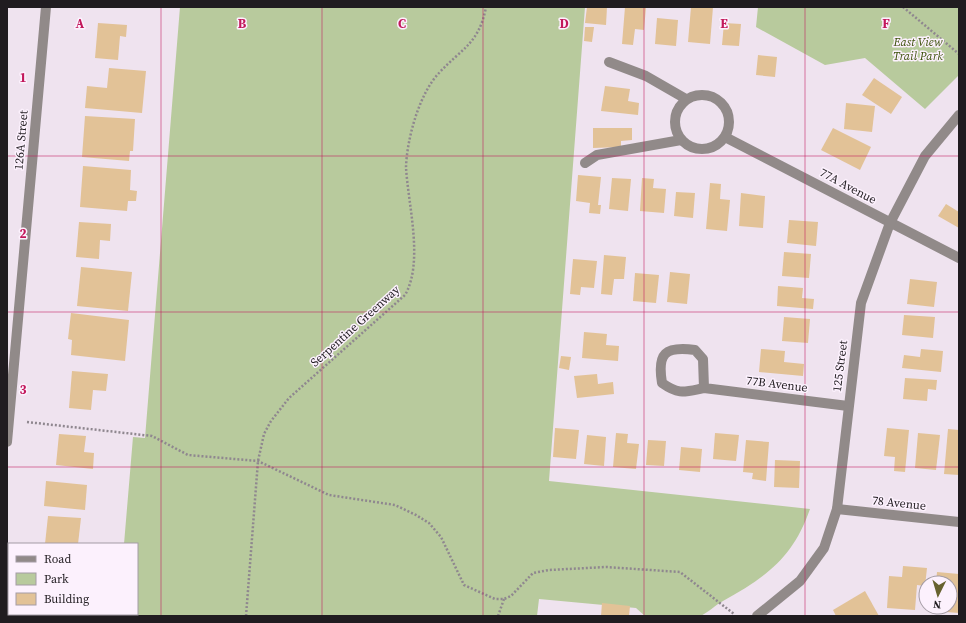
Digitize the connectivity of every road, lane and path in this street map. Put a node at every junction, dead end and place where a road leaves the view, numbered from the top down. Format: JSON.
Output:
{"nodes":[{"id":1,"x":46,"y":7,"type":"edge"},
{"id":2,"x":486,"y":7,"type":"edge"},
{"id":3,"x":903,"y":7,"type":"edge"},
{"id":4,"x":959,"y":54,"type":"edge"},
{"id":5,"x":609,"y":62,"type":"dead end"},
{"id":6,"x":686,"y":99,"type":"junction"},
{"id":7,"x":959,"y":115,"type":"edge"},
{"id":8,"x":725,"y":137,"type":"junction"},
{"id":9,"x":681,"y":140,"type":"junction"},
{"id":10,"x":585,"y":163,"type":"dead end"},
{"id":11,"x":890,"y":223,"type":"junction"},
{"id":12,"x":959,"y":258,"type":"edge"},
{"id":13,"x":704,"y":388,"type":"junction"},
{"id":14,"x":848,"y":406,"type":"junction"},
{"id":15,"x":27,"y":422,"type":"dead end"},
{"id":16,"x":8,"y":425,"type":"edge"},
{"id":17,"x":7,"y":442,"type":"edge"},
{"id":18,"x":258,"y":461,"type":"junction"},
{"id":19,"x":837,"y":509,"type":"junction"},
{"id":20,"x":959,"y":522,"type":"edge"},
{"id":21,"x":504,"y":599,"type":"junction"},
{"id":22,"x":734,"y":614,"type":"dead end"},
{"id":23,"x":246,"y":616,"type":"edge"},
{"id":24,"x":498,"y":616,"type":"edge"},
{"id":25,"x":757,"y":616,"type":"edge"}],
"edges":[{"from":1,"to":16,"type":"street","name":"126A Street"},
{"from":2,"to":18,"type":"path","name":"Serpentine Greenway"},
{"from":3,"to":4,"type":"path"},
{"from":5,"to":6,"type":"street"},
{"from":6,"to":8,"type":"street"},
{"from":6,"to":9,"type":"street"},
{"from":7,"to":11,"type":"street","name":"125 Street"},
{"from":8,"to":9,"type":"street"},
{"from":8,"to":11,"type":"street","name":"77A Avenue"},
{"from":9,"to":10,"type":"street"},
{"from":11,"to":12,"type":"street","name":"77A Avenue"},
{"from":11,"to":14,"type":"street","name":"125 Street"},
{"from":13,"to":13,"type":"street","name":"77B Avenue"},
{"from":13,"to":14,"type":"street","name":"77B Avenue"},
{"from":14,"to":19,"type":"street","name":"125 Street"},
{"from":15,"to":18,"type":"path"},
{"from":16,"to":17,"type":"street","name":"126A Street"},
{"from":18,"to":21,"type":"path"},
{"from":18,"to":23,"type":"path","name":"Serpentine Greenway"},
{"from":19,"to":20,"type":"street","name":"78 Avenue"},
{"from":19,"to":25,"type":"street","name":"125 Street"},
{"from":21,"to":22,"type":"path"},
{"from":21,"to":24,"type":"path"}]}
